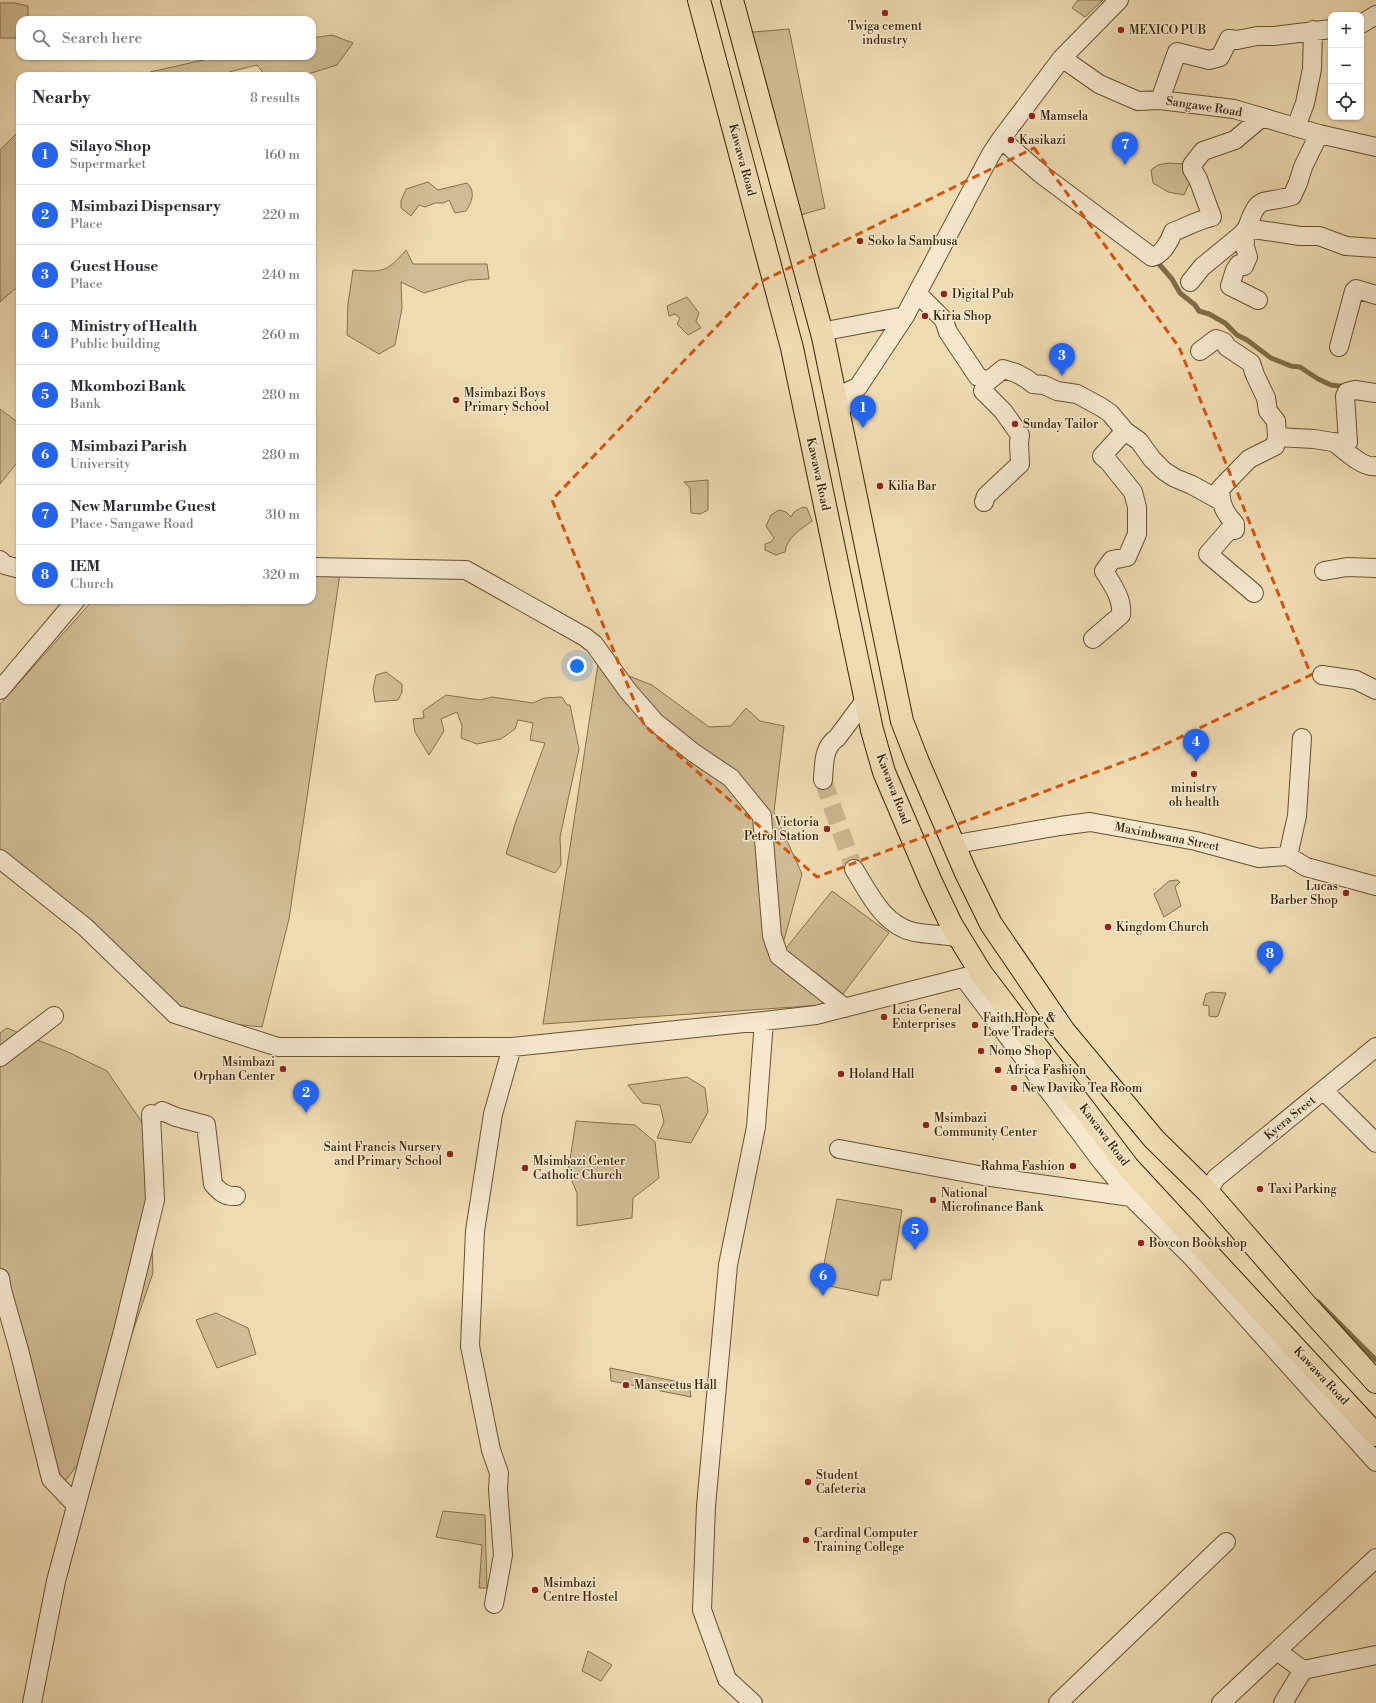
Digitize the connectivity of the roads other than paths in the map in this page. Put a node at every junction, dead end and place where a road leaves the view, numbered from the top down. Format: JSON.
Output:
{"nodes":[{"id":1,"x":699,"y":0,"type":"edge"},
{"id":2,"x":732,"y":0,"type":"edge"},
{"id":3,"x":1119,"y":0,"type":"edge"},
{"id":4,"x":1376,"y":15,"type":"edge"},
{"id":5,"x":1364,"y":22,"type":"edge"},
{"id":6,"x":1328,"y":29,"type":"edge"},
{"id":7,"x":1313,"y":30,"type":"junction"},
{"id":8,"x":1062,"y":58,"type":"junction"},
{"id":9,"x":1160,"y":100,"type":"junction"},
{"id":10,"x":1261,"y":118,"type":"junction"},
{"id":11,"x":1296,"y":127,"type":"junction"},
{"id":12,"x":1320,"y":134,"type":"junction"},
{"id":13,"x":1001,"y":138,"type":"junction"},
{"id":14,"x":1376,"y":147,"type":"edge"},
{"id":15,"x":1244,"y":231,"type":"junction"},
{"id":16,"x":1376,"y":248,"type":"edge"},
{"id":17,"x":1190,"y":282,"type":"dead end"},
{"id":18,"x":917,"y":293,"type":"junction"},
{"id":19,"x":1376,"y":294,"type":"edge"},
{"id":20,"x":1258,"y":300,"type":"dead end"},
{"id":21,"x":904,"y":316,"type":"junction"},
{"id":22,"x":823,"y":337,"type":"junction"},
{"id":23,"x":1339,"y":347,"type":"dead end"},
{"id":24,"x":1200,"y":351,"type":"dead end"},
{"id":25,"x":986,"y":384,"type":"junction"},
{"id":26,"x":1376,"y":392,"type":"edge"},
{"id":27,"x":839,"y":415,"type":"junction"},
{"id":28,"x":1125,"y":431,"type":"junction"},
{"id":29,"x":1277,"y":437,"type":"junction"},
{"id":30,"x":1334,"y":442,"type":"junction"},
{"id":31,"x":1376,"y":466,"type":"edge"},
{"id":32,"x":1221,"y":501,"type":"junction"},
{"id":33,"x":984,"y":502,"type":"dead end"},
{"id":34,"x":0,"y":560,"type":"edge"},
{"id":35,"x":316,"y":567,"type":"edge"},
{"id":36,"x":16,"y":568,"type":"edge"},
{"id":37,"x":1376,"y":568,"type":"edge"},
{"id":38,"x":1324,"y":571,"type":"dead end"},
{"id":39,"x":1254,"y":593,"type":"dead end"},
{"id":40,"x":73,"y":604,"type":"edge"},
{"id":41,"x":1093,"y":639,"type":"dead end"},
{"id":42,"x":1322,"y":675,"type":"dead end"},
{"id":43,"x":0,"y":690,"type":"edge"},
{"id":44,"x":1376,"y":690,"type":"edge"},
{"id":45,"x":866,"y":699,"type":"junction"},
{"id":46,"x":1302,"y":738,"type":"dead end"},
{"id":47,"x":823,"y":780,"type":"tunnel mouth"},
{"id":48,"x":956,"y":849,"type":"junction"},
{"id":49,"x":1288,"y":856,"type":"junction"},
{"id":50,"x":0,"y":859,"type":"edge"},
{"id":51,"x":854,"y":869,"type":"tunnel mouth"},
{"id":52,"x":1375,"y":880,"type":"edge"},
{"id":53,"x":960,"y":938,"type":"junction"},
{"id":54,"x":972,"y":976,"type":"junction"},
{"id":55,"x":845,"y":1008,"type":"junction"},
{"id":56,"x":54,"y":1016,"type":"dead end"},
{"id":57,"x":764,"y":1021,"type":"junction"},
{"id":58,"x":512,"y":1047,"type":"junction"},
{"id":59,"x":1376,"y":1047,"type":"edge"},
{"id":60,"x":0,"y":1057,"type":"edge"},
{"id":61,"x":1324,"y":1091,"type":"junction"},
{"id":62,"x":1376,"y":1143,"type":"edge"},
{"id":63,"x":839,"y":1149,"type":"dead end"},
{"id":64,"x":1208,"y":1192,"type":"junction"},
{"id":65,"x":236,"y":1196,"type":"dead end"},
{"id":66,"x":1132,"y":1198,"type":"junction"},
{"id":67,"x":1157,"y":1199,"type":"junction"},
{"id":68,"x":0,"y":1278,"type":"edge"},
{"id":69,"x":1376,"y":1382,"type":"edge"},
{"id":70,"x":1376,"y":1435,"type":"edge"},
{"id":71,"x":1376,"y":1462,"type":"edge"},
{"id":72,"x":76,"y":1505,"type":"junction"},
{"id":73,"x":1226,"y":1542,"type":"dead end"},
{"id":74,"x":1376,"y":1558,"type":"edge"},
{"id":75,"x":494,"y":1604,"type":"dead end"},
{"id":76,"x":1277,"y":1651,"type":"junction"},
{"id":77,"x":1376,"y":1655,"type":"edge"},
{"id":78,"x":1303,"y":1670,"type":"junction"},
{"id":79,"x":32,"y":1703,"type":"edge"},
{"id":80,"x":753,"y":1703,"type":"edge"},
{"id":81,"x":1058,"y":1703,"type":"edge"},
{"id":82,"x":1221,"y":1703,"type":"edge"},
{"id":83,"x":1283,"y":1703,"type":"edge"}],
"edges":[{"from":1,"to":45,"type":"main road","name":"Kawawa Road"},
{"from":2,"to":22,"type":"main road"},
{"from":3,"to":8,"type":"street"},
{"from":4,"to":5,"type":"street"},
{"from":6,"to":7,"type":"street"},
{"from":7,"to":9,"type":"street"},
{"from":7,"to":11,"type":"street"},
{"from":8,"to":9,"type":"street","name":"Sangawe Road"},
{"from":8,"to":13,"type":"street"},
{"from":9,"to":10,"type":"street","name":"Sangawe Road"},
{"from":10,"to":11,"type":"street","name":"Sangawe Road"},
{"from":10,"to":13,"type":"street"},
{"from":11,"to":12,"type":"street","name":"Sangawe Road"},
{"from":12,"to":14,"type":"street","name":"Sangawe Road"},
{"from":12,"to":15,"type":"street"},
{"from":13,"to":18,"type":"street"},
{"from":15,"to":16,"type":"street"},
{"from":15,"to":17,"type":"street"},
{"from":15,"to":20,"type":"street"},
{"from":18,"to":21,"type":"street"},
{"from":18,"to":25,"type":"street"},
{"from":19,"to":23,"type":"street"},
{"from":21,"to":22,"type":"street"},
{"from":21,"to":27,"type":"street"},
{"from":22,"to":27,"type":"main road"},
{"from":24,"to":29,"type":"street"},
{"from":25,"to":28,"type":"street"},
{"from":25,"to":33,"type":"street"},
{"from":26,"to":30,"type":"street"},
{"from":27,"to":48,"type":"main road"},
{"from":28,"to":32,"type":"street"},
{"from":28,"to":41,"type":"street"},
{"from":29,"to":30,"type":"street"},
{"from":29,"to":32,"type":"street"},
{"from":30,"to":31,"type":"street"},
{"from":32,"to":39,"type":"street"},
{"from":34,"to":36,"type":"street"},
{"from":35,"to":55,"type":"street"},
{"from":37,"to":38,"type":"street"},
{"from":40,"to":43,"type":"street"},
{"from":42,"to":44,"type":"street"},
{"from":45,"to":47,"type":"street"},
{"from":45,"to":53,"type":"main road","name":"Kawawa Road"},
{"from":46,"to":49,"type":"street"},
{"from":48,"to":49,"type":"street","name":"Maximbwana Street"},
{"from":48,"to":64,"type":"main road"},
{"from":49,"to":52,"type":"street"},
{"from":50,"to":58,"type":"street"},
{"from":51,"to":53,"type":"street"},
{"from":53,"to":54,"type":"main road","name":"Kawawa Road"},
{"from":54,"to":55,"type":"street"},
{"from":54,"to":66,"type":"street"},
{"from":54,"to":67,"type":"main road","name":"Kawawa Road"},
{"from":55,"to":57,"type":"street"},
{"from":56,"to":60,"type":"street"},
{"from":57,"to":58,"type":"street"},
{"from":57,"to":80,"type":"street"},
{"from":58,"to":75,"type":"street"},
{"from":59,"to":61,"type":"street","name":"Kyera Sreet"},
{"from":61,"to":62,"type":"street"},
{"from":61,"to":64,"type":"street","name":"Kyera Sreet"},
{"from":63,"to":66,"type":"street"},
{"from":64,"to":69,"type":"main road"},
{"from":65,"to":72,"type":"street"},
{"from":66,"to":67,"type":"street"},
{"from":66,"to":71,"type":"street"},
{"from":67,"to":70,"type":"main road","name":"Kawawa Road"},
{"from":68,"to":72,"type":"street"},
{"from":72,"to":79,"type":"street"},
{"from":73,"to":81,"type":"street"},
{"from":74,"to":76,"type":"street"},
{"from":76,"to":78,"type":"street"},
{"from":76,"to":82,"type":"street"},
{"from":77,"to":78,"type":"street"},
{"from":78,"to":83,"type":"street"}]}
